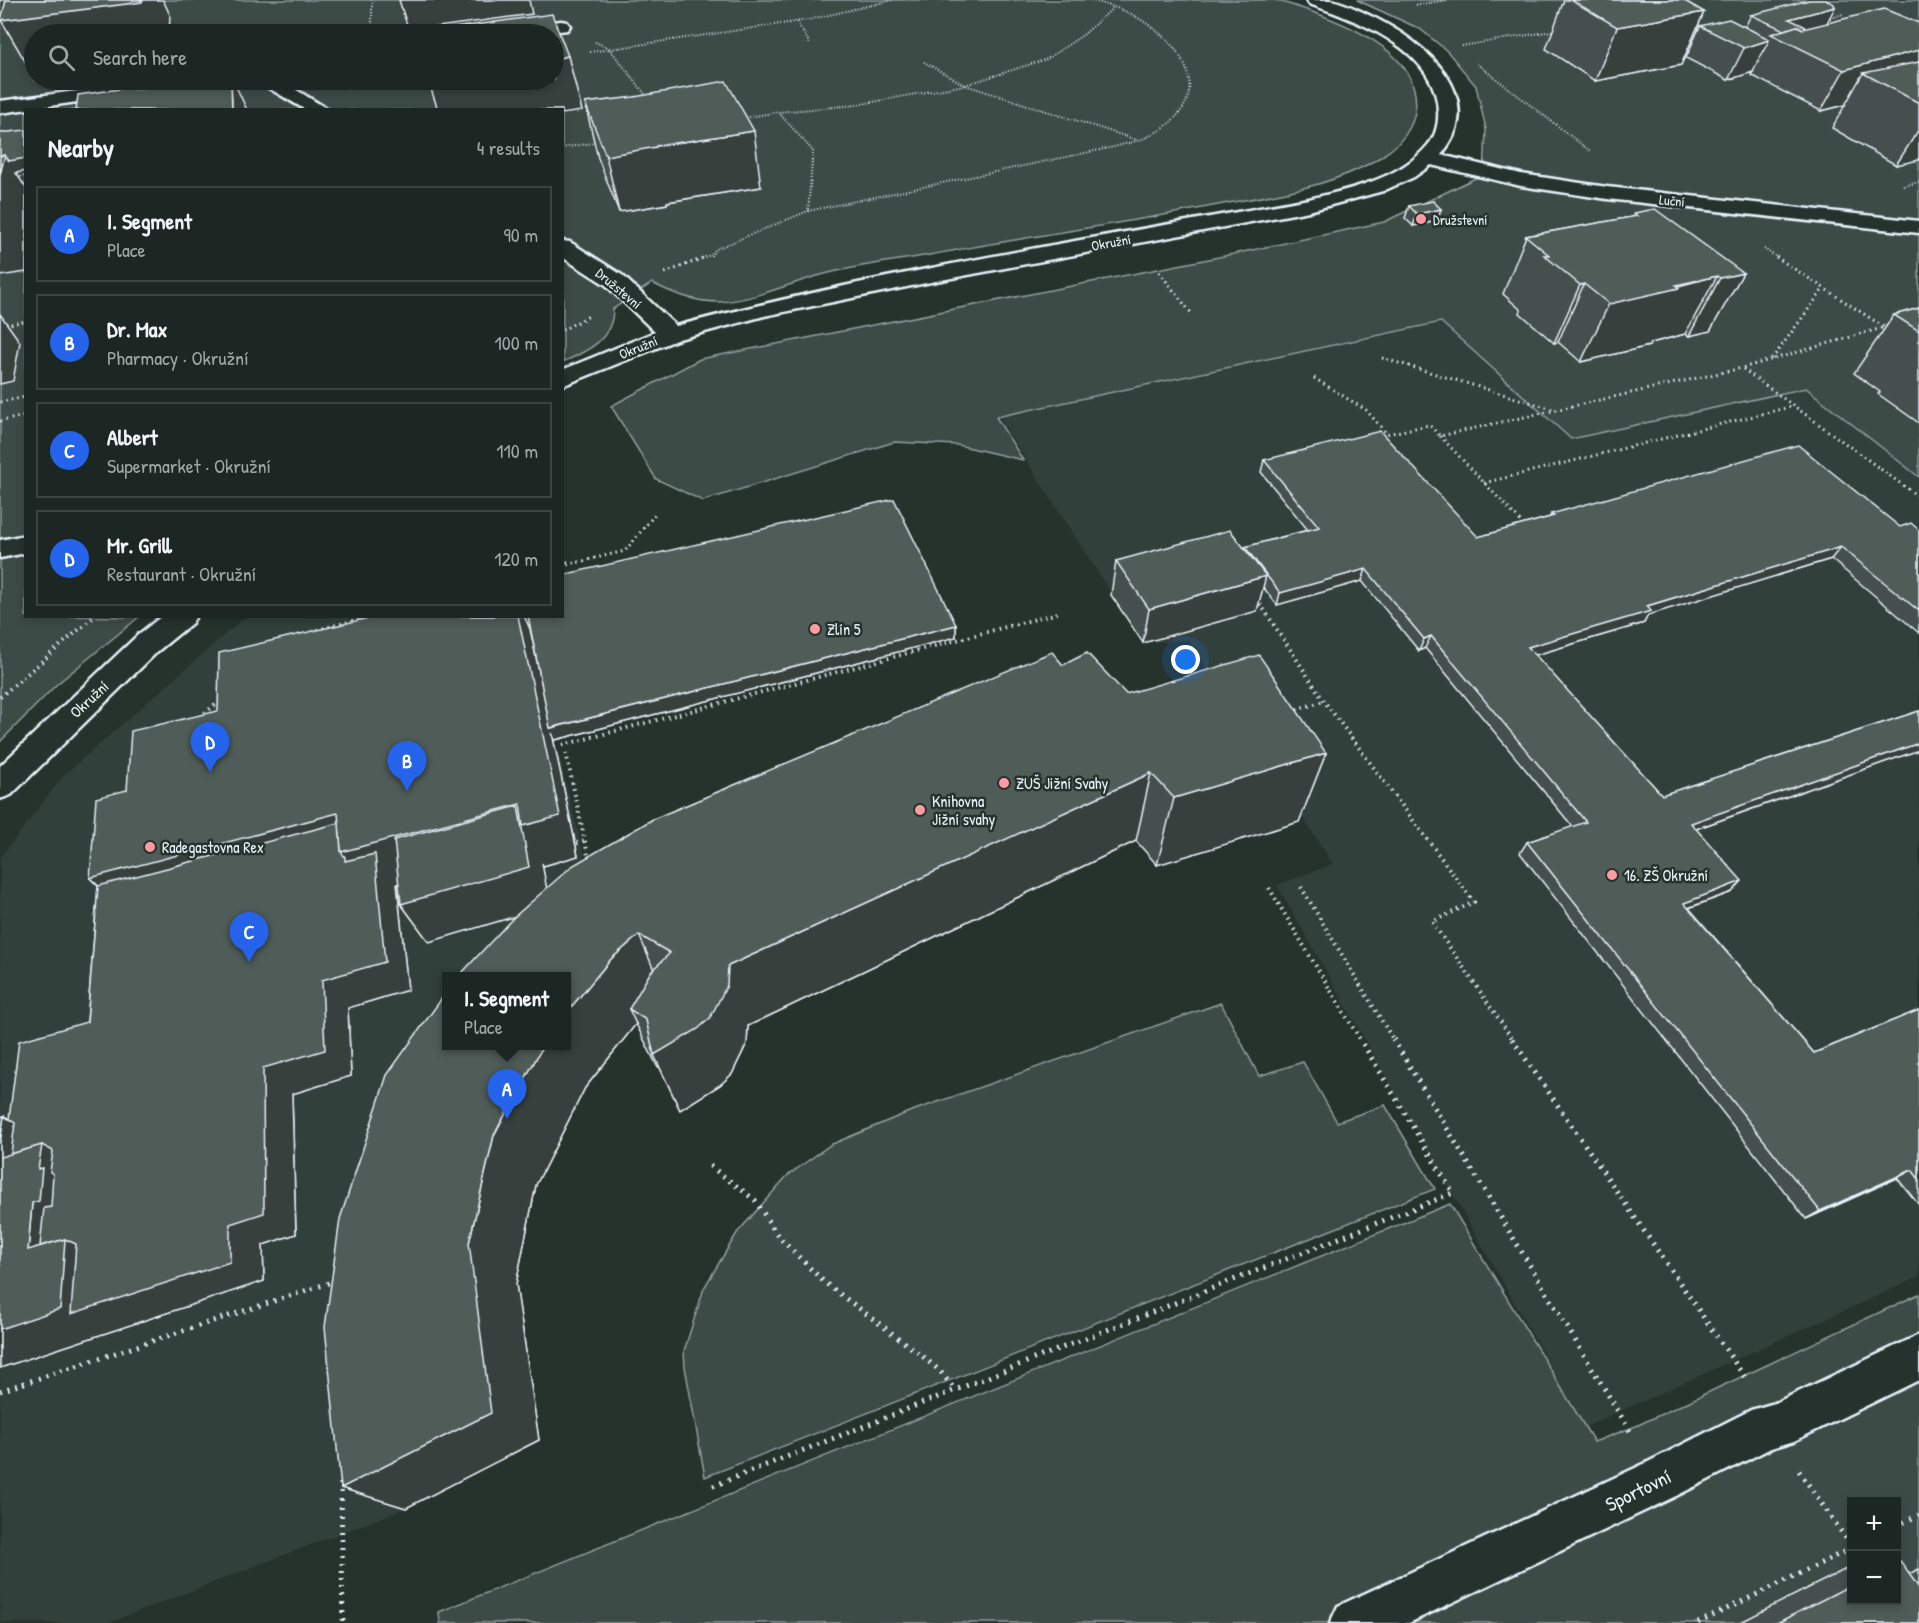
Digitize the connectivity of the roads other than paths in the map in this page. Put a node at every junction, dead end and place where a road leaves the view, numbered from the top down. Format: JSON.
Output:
{"nodes":[{"id":1,"x":1315,"y":0,"type":"edge"},
{"id":2,"x":124,"y":90,"type":"edge"},
{"id":3,"x":285,"y":90,"type":"edge"},
{"id":4,"x":0,"y":107,"type":"edge"},
{"id":5,"x":317,"y":108,"type":"edge"},
{"id":6,"x":1427,"y":158,"type":"junction"},
{"id":7,"x":1919,"y":227,"type":"edge"},
{"id":8,"x":566,"y":252,"type":"edge"},
{"id":9,"x":671,"y":334,"type":"junction"},
{"id":10,"x":564,"y":378,"type":"edge"},
{"id":11,"x":24,"y":544,"type":"edge"},
{"id":12,"x":0,"y":549,"type":"edge"},
{"id":13,"x":179,"y":618,"type":"edge"},
{"id":14,"x":0,"y":786,"type":"edge"},
{"id":15,"x":1919,"y":1357,"type":"edge"},
{"id":16,"x":1355,"y":1623,"type":"edge"}],
"edges":[{"from":1,"to":6,"type":"street","name":"Okružní"},
{"from":2,"to":4,"type":"street"},
{"from":3,"to":5,"type":"street"},
{"from":6,"to":7,"type":"street","name":"Luční"},
{"from":6,"to":9,"type":"street","name":"Okružní"},
{"from":8,"to":9,"type":"street","name":"Družstevní"},
{"from":9,"to":10,"type":"street","name":"Okružní"},
{"from":11,"to":12,"type":"street"},
{"from":13,"to":14,"type":"street","name":"Okružní"},
{"from":15,"to":16,"type":"street","name":"Sportovní"}]}
